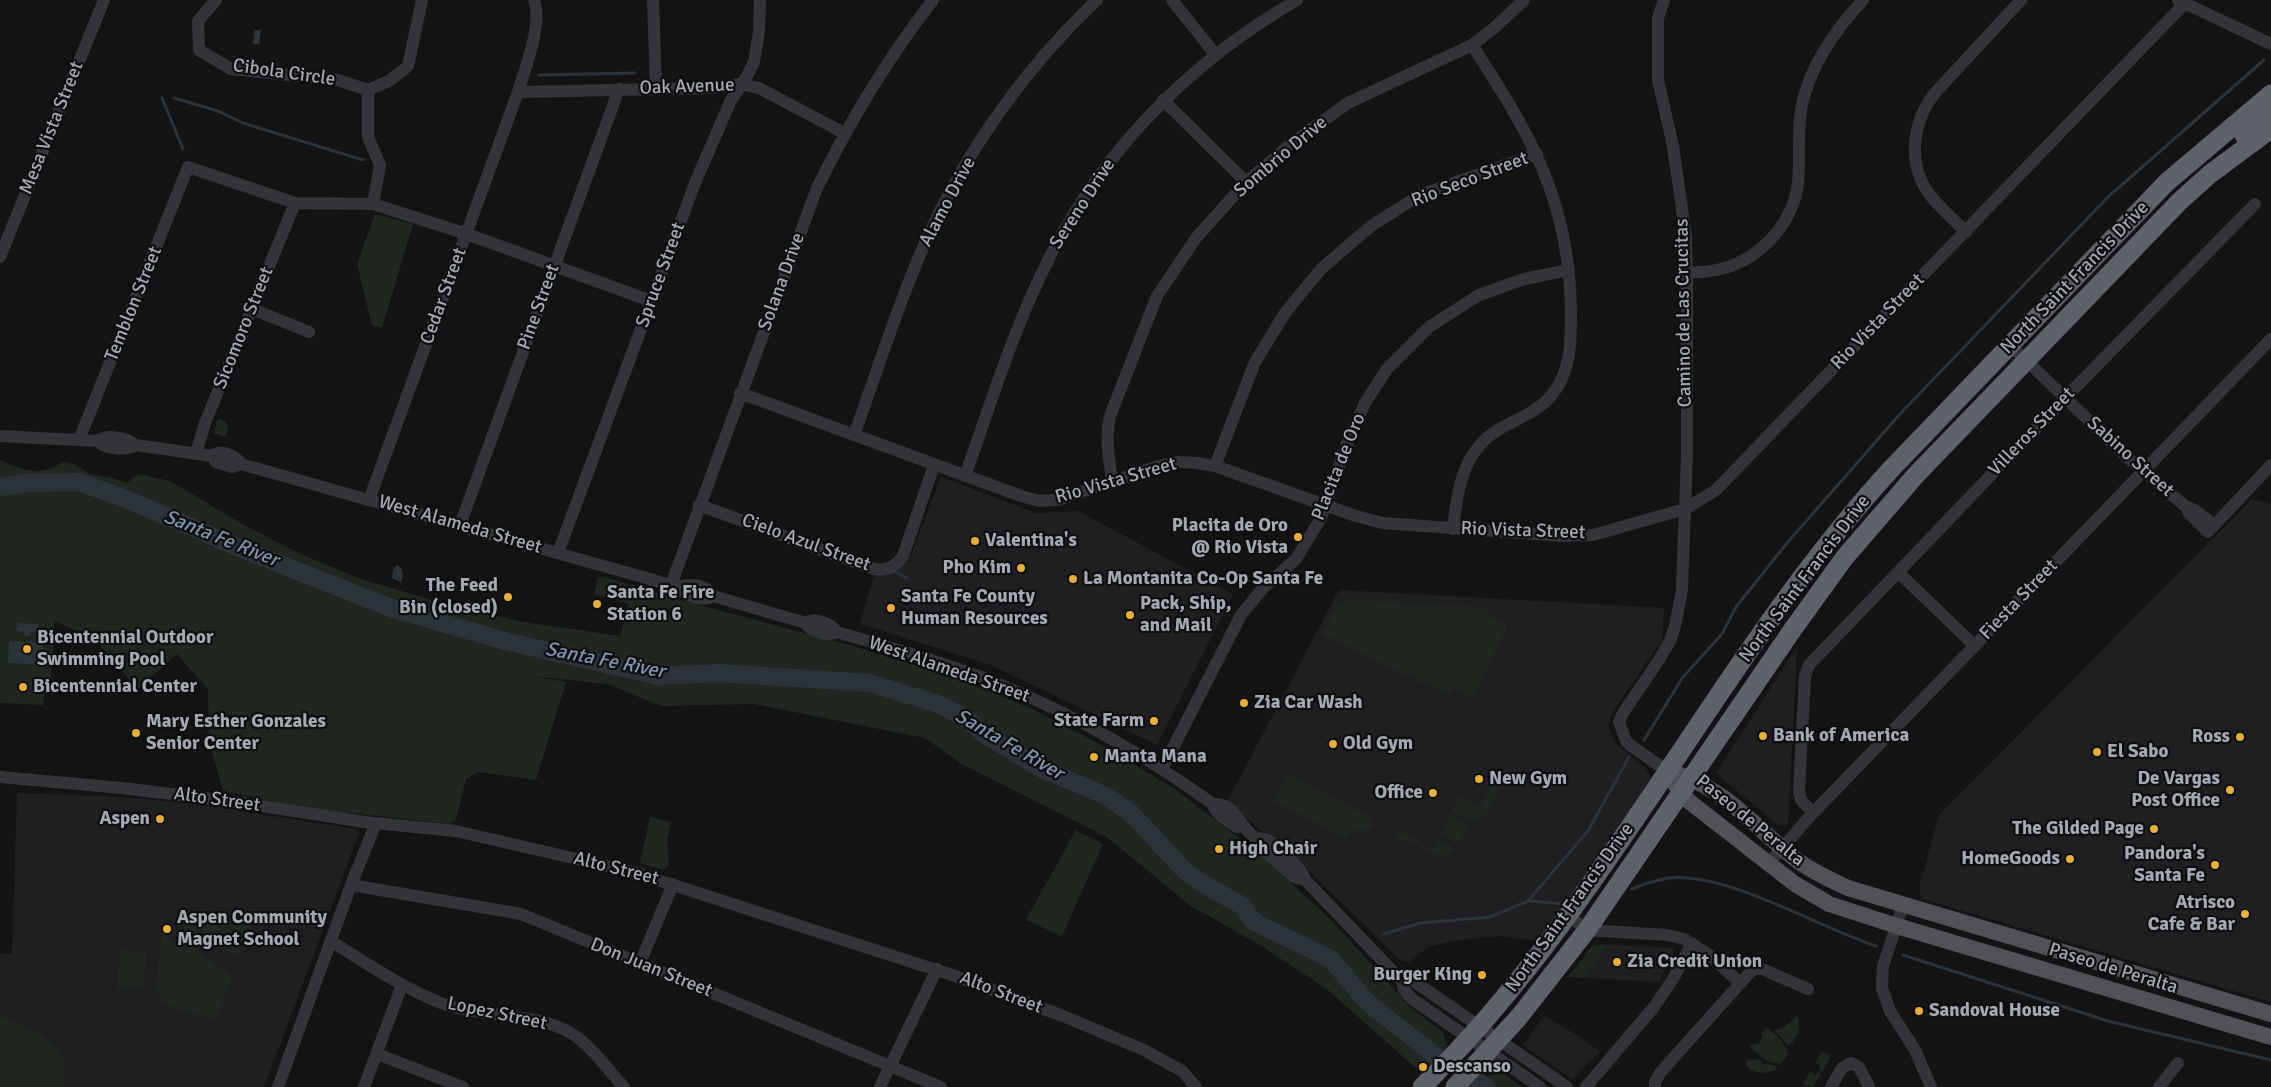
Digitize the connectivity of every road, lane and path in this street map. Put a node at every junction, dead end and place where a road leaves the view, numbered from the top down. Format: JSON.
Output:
{"nodes":[{"id":1,"x":104,"y":0,"type":"edge"},
{"id":2,"x":216,"y":0,"type":"edge"},
{"id":3,"x":422,"y":0,"type":"edge"},
{"id":4,"x":534,"y":0,"type":"edge"},
{"id":5,"x":653,"y":0,"type":"edge"},
{"id":6,"x":760,"y":0,"type":"edge"},
{"id":7,"x":933,"y":0,"type":"edge"},
{"id":8,"x":1097,"y":0,"type":"edge"},
{"id":9,"x":1172,"y":0,"type":"edge"},
{"id":10,"x":1297,"y":0,"type":"edge"},
{"id":11,"x":1524,"y":0,"type":"edge"},
{"id":12,"x":1664,"y":0,"type":"edge"},
{"id":13,"x":1863,"y":0,"type":"edge"},
{"id":14,"x":2021,"y":0,"type":"edge"},
{"id":15,"x":2182,"y":2,"type":"edge"},
{"id":16,"x":2271,"y":29,"type":"edge"},
{"id":17,"x":2267,"y":42,"type":"edge"},
{"id":18,"x":1472,"y":45,"type":"junction"},
{"id":19,"x":1215,"y":54,"type":"junction"},
{"id":20,"x":741,"y":84,"type":"junction"},
{"id":21,"x":656,"y":88,"type":"junction"},
{"id":22,"x":618,"y":89,"type":"junction"},
{"id":23,"x":368,"y":90,"type":"junction"},
{"id":24,"x":518,"y":92,"type":"junction"},
{"id":25,"x":2271,"y":94,"type":"edge"},
{"id":26,"x":1163,"y":100,"type":"junction"},
{"id":27,"x":2271,"y":112,"type":"edge"},
{"id":28,"x":2271,"y":129,"type":"edge"},
{"id":29,"x":844,"y":133,"type":"junction"},
{"id":30,"x":1537,"y":154,"type":"junction"},
{"id":31,"x":2210,"y":174,"type":"junction"},
{"id":32,"x":1246,"y":182,"type":"junction"},
{"id":33,"x":296,"y":203,"type":"junction"},
{"id":34,"x":373,"y":204,"type":"junction"},
{"id":35,"x":2255,"y":204,"type":"dead end"},
{"id":36,"x":1966,"y":232,"type":"junction"},
{"id":37,"x":467,"y":234,"type":"junction"},
{"id":38,"x":0,"y":257,"type":"edge"},
{"id":39,"x":555,"y":265,"type":"junction"},
{"id":40,"x":1569,"y":270,"type":"junction"},
{"id":41,"x":1687,"y":273,"type":"junction"},
{"id":42,"x":651,"y":301,"type":"junction"},
{"id":43,"x":252,"y":309,"type":"junction"},
{"id":44,"x":309,"y":332,"type":"dead end"},
{"id":45,"x":2271,"y":339,"type":"edge"},
{"id":46,"x":2010,"y":345,"type":"junction"},
{"id":47,"x":2026,"y":361,"type":"junction"},
{"id":48,"x":740,"y":393,"type":"junction"},
{"id":49,"x":2065,"y":398,"type":"junction"},
{"id":50,"x":854,"y":435,"type":"junction"},
{"id":51,"x":0,"y":436,"type":"edge"},
{"id":52,"x":79,"y":440,"type":"junction"},
{"id":53,"x":196,"y":453,"type":"junction"},
{"id":54,"x":934,"y":465,"type":"junction"},
{"id":55,"x":2271,"y":465,"type":"edge"},
{"id":56,"x":1215,"y":466,"type":"junction"},
{"id":57,"x":2143,"y":471,"type":"junction"},
{"id":58,"x":965,"y":476,"type":"junction"},
{"id":59,"x":1112,"y":480,"type":"junction"},
{"id":60,"x":369,"y":500,"type":"junction"},
{"id":61,"x":699,"y":505,"type":"junction"},
{"id":62,"x":1326,"y":505,"type":"junction"},
{"id":63,"x":1685,"y":509,"type":"junction"},
{"id":64,"x":460,"y":525,"type":"junction"},
{"id":65,"x":1453,"y":529,"type":"junction"},
{"id":66,"x":558,"y":553,"type":"junction"},
{"id":67,"x":1898,"y":572,"type":"junction"},
{"id":68,"x":675,"y":586,"type":"junction"},
{"id":69,"x":1975,"y":646,"type":"junction"},
{"id":70,"x":1662,"y":767,"type":"junction"},
{"id":71,"x":1162,"y":768,"type":"junction"},
{"id":72,"x":0,"y":777,"type":"edge"},
{"id":73,"x":1685,"y":785,"type":"junction"},
{"id":74,"x":1813,"y":813,"type":"junction"},
{"id":75,"x":376,"y":823,"type":"junction"},
{"id":76,"x":1782,"y":847,"type":"junction"},
{"id":77,"x":1768,"y":864,"type":"junction"},
{"id":78,"x":672,"y":884,"type":"junction"},
{"id":79,"x":351,"y":885,"type":"junction"},
{"id":80,"x":1903,"y":905,"type":"junction"},
{"id":81,"x":1569,"y":916,"type":"junction"},
{"id":82,"x":1897,"y":926,"type":"junction"},
{"id":83,"x":1587,"y":930,"type":"junction"},
{"id":84,"x":331,"y":942,"type":"junction"},
{"id":85,"x":1692,"y":943,"type":"junction"},
{"id":86,"x":640,"y":963,"type":"junction"},
{"id":87,"x":937,"y":969,"type":"junction"},
{"id":88,"x":1739,"y":982,"type":"junction"},
{"id":89,"x":402,"y":985,"type":"junction"},
{"id":90,"x":1808,"y":989,"type":"dead end"},
{"id":91,"x":2271,"y":1014,"type":"edge"},
{"id":92,"x":1474,"y":1033,"type":"junction"},
{"id":93,"x":2271,"y":1037,"type":"edge"},
{"id":94,"x":1493,"y":1046,"type":"junction"},
{"id":95,"x":377,"y":1054,"type":"junction"},
{"id":96,"x":2178,"y":1064,"type":"dead end"},
{"id":97,"x":890,"y":1066,"type":"junction"},
{"id":98,"x":278,"y":1087,"type":"edge"},
{"id":99,"x":364,"y":1087,"type":"edge"},
{"id":100,"x":463,"y":1087,"type":"edge"},
{"id":101,"x":624,"y":1087,"type":"edge"},
{"id":102,"x":880,"y":1087,"type":"edge"},
{"id":103,"x":941,"y":1087,"type":"edge"},
{"id":104,"x":1196,"y":1087,"type":"edge"},
{"id":105,"x":1422,"y":1087,"type":"edge"},
{"id":106,"x":1455,"y":1087,"type":"edge"},
{"id":107,"x":1540,"y":1087,"type":"edge"},
{"id":108,"x":1567,"y":1087,"type":"edge"},
{"id":109,"x":1586,"y":1087,"type":"edge"},
{"id":110,"x":1655,"y":1087,"type":"edge"},
{"id":111,"x":1831,"y":1087,"type":"edge"},
{"id":112,"x":1869,"y":1087,"type":"edge"},
{"id":113,"x":1931,"y":1087,"type":"edge"},
{"id":114,"x":2159,"y":1087,"type":"edge"}],
"edges":[{"from":1,"to":38,"type":"street","name":"Mesa Vista Street"},
{"from":2,"to":23,"type":"street","name":"Cibola Circle"},
{"from":3,"to":23,"type":"street"},
{"from":4,"to":24,"type":"street","name":"Cedar Street"},
{"from":5,"to":21,"type":"street"},
{"from":6,"to":20,"type":"street","name":"Spruce Street"},
{"from":7,"to":29,"type":"street","name":"Solana Drive"},
{"from":8,"to":50,"type":"street","name":"Alamo Drive"},
{"from":9,"to":19,"type":"street"},
{"from":10,"to":19,"type":"street","name":"Sereno Drive"},
{"from":11,"to":18,"type":"street","name":"Sombrio Drive"},
{"from":12,"to":41,"type":"street","name":"Camino de Las Crucitas"},
{"from":13,"to":41,"type":"street"},
{"from":14,"to":36,"type":"street"},
{"from":15,"to":17,"type":"street"},
{"from":15,"to":36,"type":"street","name":"Rio Vista Street"},
{"from":16,"to":17,"type":"street"},
{"from":18,"to":30,"type":"street"},
{"from":18,"to":32,"type":"street","name":"Sombrio Drive"},
{"from":19,"to":26,"type":"street","name":"Sereno Drive"},
{"from":20,"to":21,"type":"street","name":"Oak Avenue"},
{"from":20,"to":29,"type":"street","name":"Oak Avenue"},
{"from":20,"to":42,"type":"street","name":"Spruce Street"},
{"from":21,"to":22,"type":"street","name":"Oak Avenue"},
{"from":22,"to":24,"type":"street","name":"Oak Avenue"},
{"from":22,"to":39,"type":"street","name":"Pine Street"},
{"from":23,"to":34,"type":"street"},
{"from":24,"to":37,"type":"street","name":"Cedar Street"},
{"from":25,"to":46,"type":"highway","name":"North Saint Francis Drive"},
{"from":26,"to":32,"type":"street"},
{"from":26,"to":58,"type":"street","name":"Sereno Drive"},
{"from":27,"to":31,"type":"highway"},
{"from":28,"to":31,"type":"highway","name":"North Saint Francis Drive"},
{"from":29,"to":48,"type":"street","name":"Solana Drive"},
{"from":30,"to":40,"type":"street"},
{"from":30,"to":56,"type":"street","name":"Rio Seco Street"},
{"from":31,"to":47,"type":"highway","name":"North Saint Francis Drive"},
{"from":32,"to":59,"type":"street","name":"Sombrio Drive"},
{"from":33,"to":34,"type":"street"},
{"from":33,"to":43,"type":"street","name":"Sicomoro Street"},
{"from":33,"to":52,"type":"street","name":"Temblon Street"},
{"from":34,"to":37,"type":"street"},
{"from":35,"to":49,"type":"street","name":"Villeros Street"},
{"from":36,"to":63,"type":"street","name":"Rio Vista Street"},
{"from":37,"to":39,"type":"street"},
{"from":37,"to":60,"type":"street","name":"Cedar Street"},
{"from":39,"to":42,"type":"street"},
{"from":39,"to":64,"type":"street","name":"Pine Street"},
{"from":40,"to":62,"type":"street","name":"Placita de Oro"},
{"from":40,"to":65,"type":"street"},
{"from":41,"to":63,"type":"street","name":"Camino de Las Crucitas"},
{"from":42,"to":66,"type":"street","name":"Spruce Street"},
{"from":43,"to":44,"type":"street"},
{"from":43,"to":53,"type":"street","name":"Sicomoro Street"},
{"from":45,"to":57,"type":"street","name":"Fiesta Street"},
{"from":46,"to":47,"type":"street","name":"Sabino Street"},
{"from":46,"to":70,"type":"highway","name":"North Saint Francis Drive"},
{"from":47,"to":49,"type":"street","name":"Sabino Street"},
{"from":47,"to":73,"type":"highway","name":"North Saint Francis Drive"},
{"from":48,"to":50,"type":"street","name":"Rio Vista Street"},
{"from":48,"to":61,"type":"street","name":"Solana Drive"},
{"from":49,"to":57,"type":"street","name":"Sabino Street"},
{"from":49,"to":67,"type":"street","name":"Villeros Street"},
{"from":50,"to":54,"type":"street","name":"Rio Vista Street"},
{"from":51,"to":52,"type":"street","name":"West Alameda Street"},
{"from":52,"to":53,"type":"street","name":"West Alameda Street"},
{"from":53,"to":60,"type":"street","name":"West Alameda Street"},
{"from":54,"to":58,"type":"street","name":"Rio Vista Street"},
{"from":54,"to":61,"type":"street","name":"Cielo Azul Street"},
{"from":55,"to":57,"type":"street","name":"Sabino Street"},
{"from":56,"to":59,"type":"street","name":"Rio Vista Street"},
{"from":56,"to":62,"type":"street","name":"Rio Vista Street"},
{"from":57,"to":69,"type":"street","name":"Fiesta Street"},
{"from":58,"to":59,"type":"street","name":"Rio Vista Street"},
{"from":60,"to":64,"type":"street","name":"West Alameda Street"},
{"from":61,"to":68,"type":"street","name":"Solana Drive"},
{"from":62,"to":65,"type":"street","name":"Rio Vista Street"},
{"from":62,"to":71,"type":"street","name":"Placita de Oro"},
{"from":63,"to":65,"type":"street","name":"Rio Vista Street"},
{"from":63,"to":70,"type":"street"},
{"from":64,"to":66,"type":"street","name":"West Alameda Street"},
{"from":66,"to":68,"type":"street","name":"West Alameda Street"},
{"from":67,"to":69,"type":"street"},
{"from":67,"to":74,"type":"street","name":"Villeros Street"},
{"from":68,"to":71,"type":"street","name":"West Alameda Street"},
{"from":69,"to":74,"type":"street","name":"Fiesta Street"},
{"from":70,"to":73,"type":"main road","name":"Paseo de Peralta"},
{"from":70,"to":81,"type":"highway","name":"North Saint Francis Drive"},
{"from":71,"to":92,"type":"street","name":"West Alameda Street"},
{"from":72,"to":75,"type":"street","name":"Alto Street"},
{"from":73,"to":76,"type":"main road","name":"Paseo de Peralta"},
{"from":73,"to":77,"type":"main road","name":"Paseo de Peralta"},
{"from":73,"to":83,"type":"highway","name":"North Saint Francis Drive"},
{"from":74,"to":76,"type":"street","name":"Fiesta Street"},
{"from":75,"to":78,"type":"street","name":"Alto Street"},
{"from":75,"to":79,"type":"street"},
{"from":76,"to":77,"type":"street","name":"Fiesta Street"},
{"from":76,"to":80,"type":"main road","name":"Paseo de Peralta"},
{"from":77,"to":82,"type":"main road","name":"Paseo de Peralta"},
{"from":78,"to":86,"type":"street"},
{"from":78,"to":87,"type":"street","name":"Alto Street"},
{"from":79,"to":84,"type":"street"},
{"from":79,"to":86,"type":"street","name":"Don Juan Street"},
{"from":80,"to":82,"type":"street"},
{"from":80,"to":91,"type":"main road","name":"Paseo de Peralta"},
{"from":81,"to":83,"type":"street"},
{"from":81,"to":92,"type":"highway","name":"North Saint Francis Drive"},
{"from":82,"to":93,"type":"main road","name":"Paseo de Peralta"},
{"from":82,"to":113,"type":"street"},
{"from":83,"to":85,"type":"street"},
{"from":83,"to":94,"type":"highway","name":"North Saint Francis Drive"},
{"from":84,"to":89,"type":"street","name":"Lopez Street"},
{"from":84,"to":98,"type":"street"},
{"from":85,"to":88,"type":"street"},
{"from":85,"to":109,"type":"street"},
{"from":86,"to":97,"type":"street","name":"Don Juan Street"},
{"from":87,"to":97,"type":"street"},
{"from":87,"to":104,"type":"street","name":"Alto Street"},
{"from":88,"to":90,"type":"street"},
{"from":88,"to":110,"type":"street"},
{"from":89,"to":95,"type":"street"},
{"from":89,"to":101,"type":"street","name":"Lopez Street"},
{"from":92,"to":94,"type":"street","name":"West Alameda Street"},
{"from":92,"to":105,"type":"highway","name":"North Saint Francis Drive"},
{"from":94,"to":106,"type":"highway","name":"North Saint Francis Drive"},
{"from":94,"to":107,"type":"street","name":"West Alameda Street"},
{"from":94,"to":108,"type":"street","name":"West Alameda Street"},
{"from":95,"to":99,"type":"street"},
{"from":95,"to":100,"type":"street"},
{"from":96,"to":114,"type":"street"},
{"from":97,"to":102,"type":"street"},
{"from":97,"to":103,"type":"street","name":"Don Juan Street"},
{"from":111,"to":112,"type":"street"}]}
